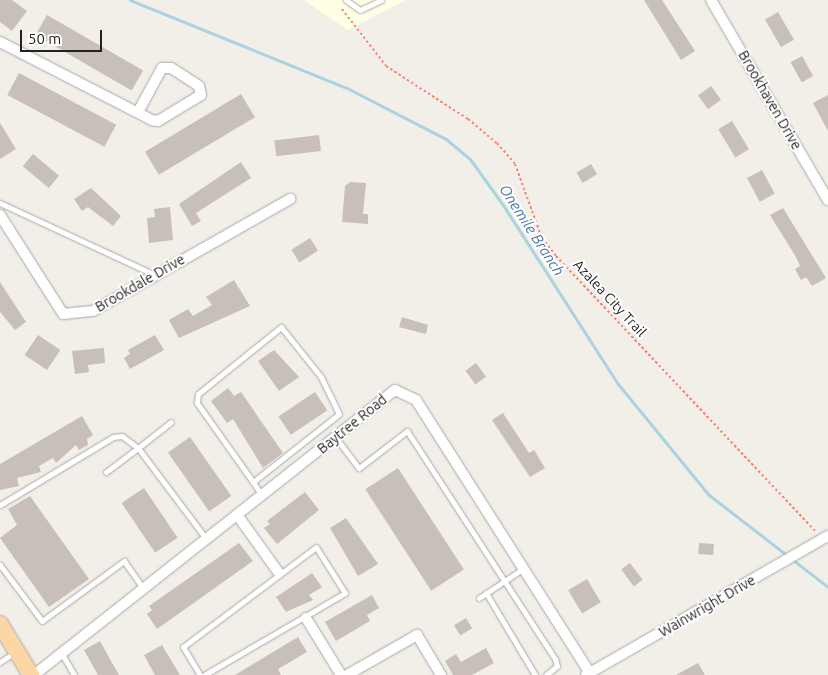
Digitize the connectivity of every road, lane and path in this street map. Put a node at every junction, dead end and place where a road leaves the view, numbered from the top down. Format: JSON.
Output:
{"nodes":[{"id":1,"x":346,"y":0,"type":"edge"},
{"id":2,"x":381,"y":0,"type":"edge"},
{"id":3,"x":711,"y":0,"type":"edge"},
{"id":4,"x":341,"y":6,"type":"dead end"},
{"id":5,"x":0,"y":42,"type":"edge"},
{"id":6,"x":138,"y":112,"type":"junction"},
{"id":7,"x":290,"y":199,"type":"dead end"},
{"id":8,"x":828,"y":200,"type":"edge"},
{"id":9,"x":0,"y":203,"type":"edge"},
{"id":10,"x":0,"y":215,"type":"edge"},
{"id":11,"x":155,"y":276,"type":"junction"},
{"id":12,"x":171,"y":422,"type":"dead end"},
{"id":13,"x":336,"y":438,"type":"junction"},
{"id":14,"x":138,"y":448,"type":"junction"},
{"id":15,"x":106,"y":472,"type":"dead end"},
{"id":16,"x":253,"y":482,"type":"junction"},
{"id":17,"x":262,"y":496,"type":"junction"},
{"id":18,"x":0,"y":505,"type":"edge"},
{"id":19,"x":238,"y":516,"type":"junction"},
{"id":20,"x":825,"y":534,"type":"edge"},
{"id":21,"x":207,"y":540,"type":"junction"},
{"id":22,"x":0,"y":565,"type":"edge"},
{"id":23,"x":525,"y":568,"type":"junction"},
{"id":24,"x":279,"y":573,"type":"junction"},
{"id":25,"x":506,"y":580,"type":"junction"},
{"id":26,"x":145,"y":590,"type":"junction"},
{"id":27,"x":486,"y":593,"type":"junction"},
{"id":28,"x":479,"y":598,"type":"dead end"},
{"id":29,"x":306,"y":618,"type":"junction"},
{"id":30,"x":0,"y":624,"type":"edge"},
{"id":31,"x":16,"y":651,"type":"junction"},
{"id":32,"x":62,"y":654,"type":"junction"},
{"id":33,"x":0,"y":662,"type":"edge"},
{"id":34,"x":589,"y":674,"type":"edge"},
{"id":35,"x":32,"y":675,"type":"edge"},
{"id":36,"x":74,"y":675,"type":"edge"},
{"id":37,"x":200,"y":675,"type":"edge"},
{"id":38,"x":204,"y":675,"type":"edge"},
{"id":39,"x":341,"y":675,"type":"edge"},
{"id":40,"x":347,"y":675,"type":"edge"},
{"id":41,"x":441,"y":675,"type":"edge"},
{"id":42,"x":536,"y":675,"type":"edge"},
{"id":43,"x":546,"y":675,"type":"edge"}],
"edges":[{"from":1,"to":2,"type":"lane"},
{"from":3,"to":8,"type":"street","name":"Brookhaven Drive"},
{"from":4,"to":20,"type":"path","name":"Azalea City Trail"},
{"from":5,"to":6,"type":"street"},
{"from":6,"to":6,"type":"street"},
{"from":7,"to":11,"type":"street","name":"Brookdale Drive"},
{"from":9,"to":11,"type":"lane"},
{"from":10,"to":11,"type":"street","name":"Brookdale Drive"},
{"from":12,"to":14,"type":"lane"},
{"from":13,"to":17,"type":"street","name":"Baytree Road"},
{"from":13,"to":23,"type":"street","name":"Baytree Road"},
{"from":13,"to":25,"type":"lane"},
{"from":14,"to":15,"type":"lane"},
{"from":14,"to":18,"type":"lane"},
{"from":14,"to":21,"type":"lane"},
{"from":16,"to":16,"type":"lane"},
{"from":16,"to":17,"type":"lane"},
{"from":17,"to":19,"type":"street","name":"Baytree Road"},
{"from":19,"to":21,"type":"street","name":"Baytree Road"},
{"from":19,"to":24,"type":"street"},
{"from":20,"to":34,"type":"street","name":"Wainwright Drive"},
{"from":21,"to":26,"type":"street","name":"Baytree Road"},
{"from":22,"to":26,"type":"lane"},
{"from":23,"to":25,"type":"lane"},
{"from":23,"to":34,"type":"street","name":"Baytree Road"},
{"from":24,"to":29,"type":"lane"},
{"from":24,"to":37,"type":"lane"},
{"from":25,"to":27,"type":"lane"},
{"from":25,"to":43,"type":"lane"},
{"from":26,"to":32,"type":"street","name":"Baytree Road"},
{"from":27,"to":28,"type":"lane"},
{"from":27,"to":42,"type":"lane"},
{"from":29,"to":38,"type":"lane"},
{"from":29,"to":39,"type":"street"},
{"from":30,"to":31,"type":"main road","name":"Baytree Road"},
{"from":31,"to":33,"type":"lane"},
{"from":31,"to":35,"type":"main road","name":"Baytree Road"},
{"from":32,"to":35,"type":"street","name":"Baytree Road"},
{"from":32,"to":36,"type":"lane"},
{"from":40,"to":41,"type":"street"}]}
